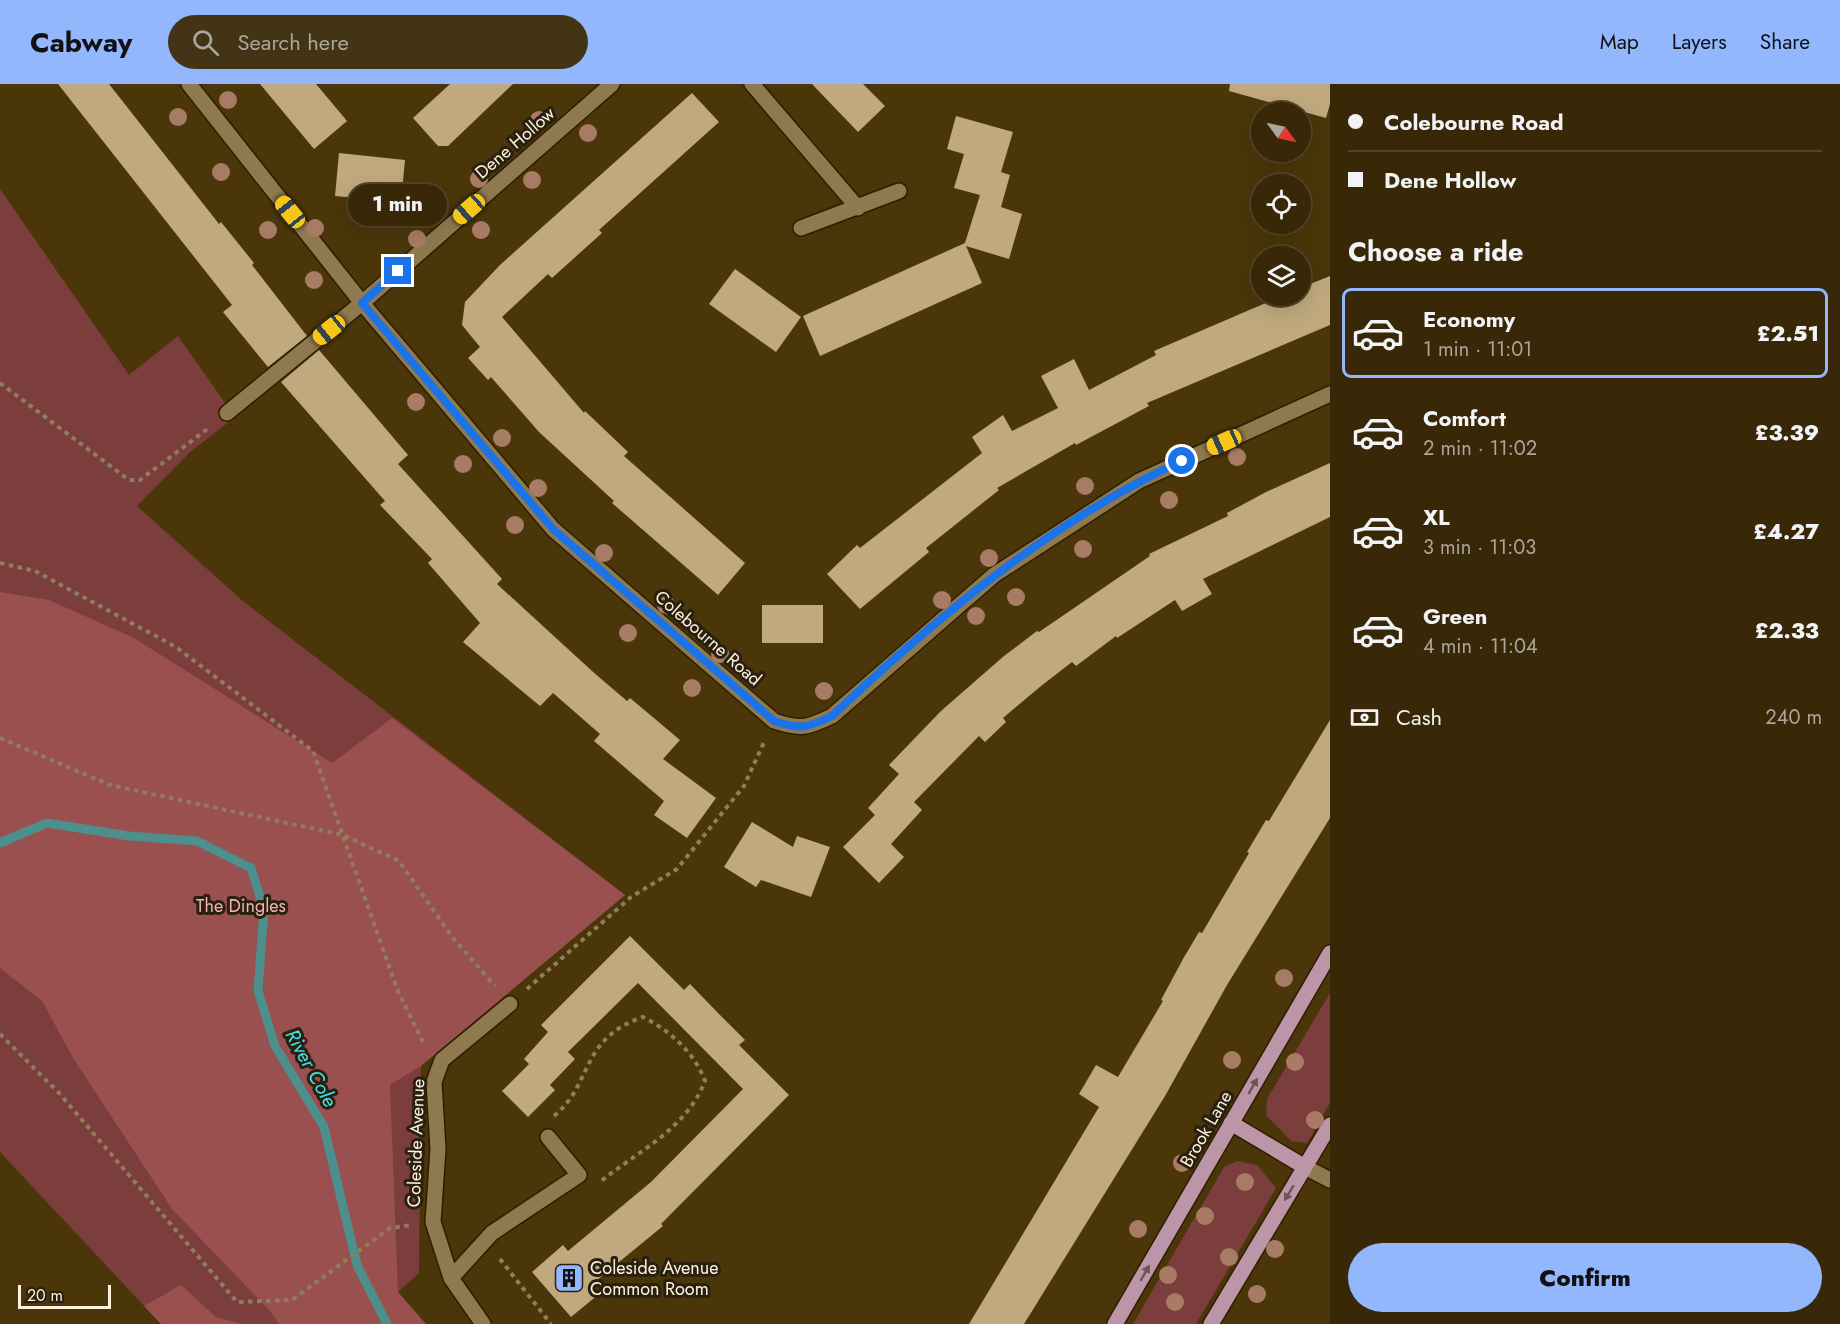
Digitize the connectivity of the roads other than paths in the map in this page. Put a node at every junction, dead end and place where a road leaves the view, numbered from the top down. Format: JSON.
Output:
{"nodes":[{"id":1,"x":189,"y":84,"type":"edge"},
{"id":2,"x":612,"y":84,"type":"edge"},
{"id":3,"x":752,"y":84,"type":"edge"},
{"id":4,"x":898,"y":191,"type":"dead end"},
{"id":5,"x":858,"y":208,"type":"junction"},
{"id":6,"x":801,"y":228,"type":"dead end"},
{"id":7,"x":362,"y":303,"type":"junction"},
{"id":8,"x":1330,"y":394,"type":"edge"},
{"id":9,"x":227,"y":413,"type":"road end"},
{"id":10,"x":1330,"y":953,"type":"edge"},
{"id":11,"x":510,"y":1004,"type":"road end"},
{"id":12,"x":1231,"y":1124,"type":"junction"},
{"id":13,"x":1330,"y":1125,"type":"edge"},
{"id":14,"x":548,"y":1137,"type":"road end"},
{"id":15,"x":1305,"y":1167,"type":"junction"},
{"id":16,"x":1330,"y":1180,"type":"edge"},
{"id":17,"x":451,"y":1278,"type":"junction"},
{"id":18,"x":483,"y":1324,"type":"edge"},
{"id":19,"x":1115,"y":1324,"type":"edge"},
{"id":20,"x":1211,"y":1324,"type":"edge"}],
"edges":[{"from":1,"to":7,"type":"street","name":"Colebourne Road"},
{"from":2,"to":7,"type":"street","name":"Dene Hollow"},
{"from":3,"to":5,"type":"street"},
{"from":4,"to":5,"type":"street"},
{"from":5,"to":6,"type":"street"},
{"from":7,"to":8,"type":"street","name":"Colebourne Road"},
{"from":7,"to":9,"type":"street","name":"Dene Hollow"},
{"from":12,"to":10,"type":"main road","name":"Brook Lane","one_way":true},
{"from":11,"to":17,"type":"street","name":"Coleside Avenue"},
{"from":12,"to":15,"type":"main road"},
{"from":19,"to":12,"type":"main road","name":"Brook Lane","one_way":true},
{"from":13,"to":15,"type":"main road"},
{"from":14,"to":17,"type":"street"},
{"from":15,"to":16,"type":"street"},
{"from":15,"to":20,"type":"main road","one_way":true},
{"from":17,"to":18,"type":"street","name":"Coleside Avenue"}]}
